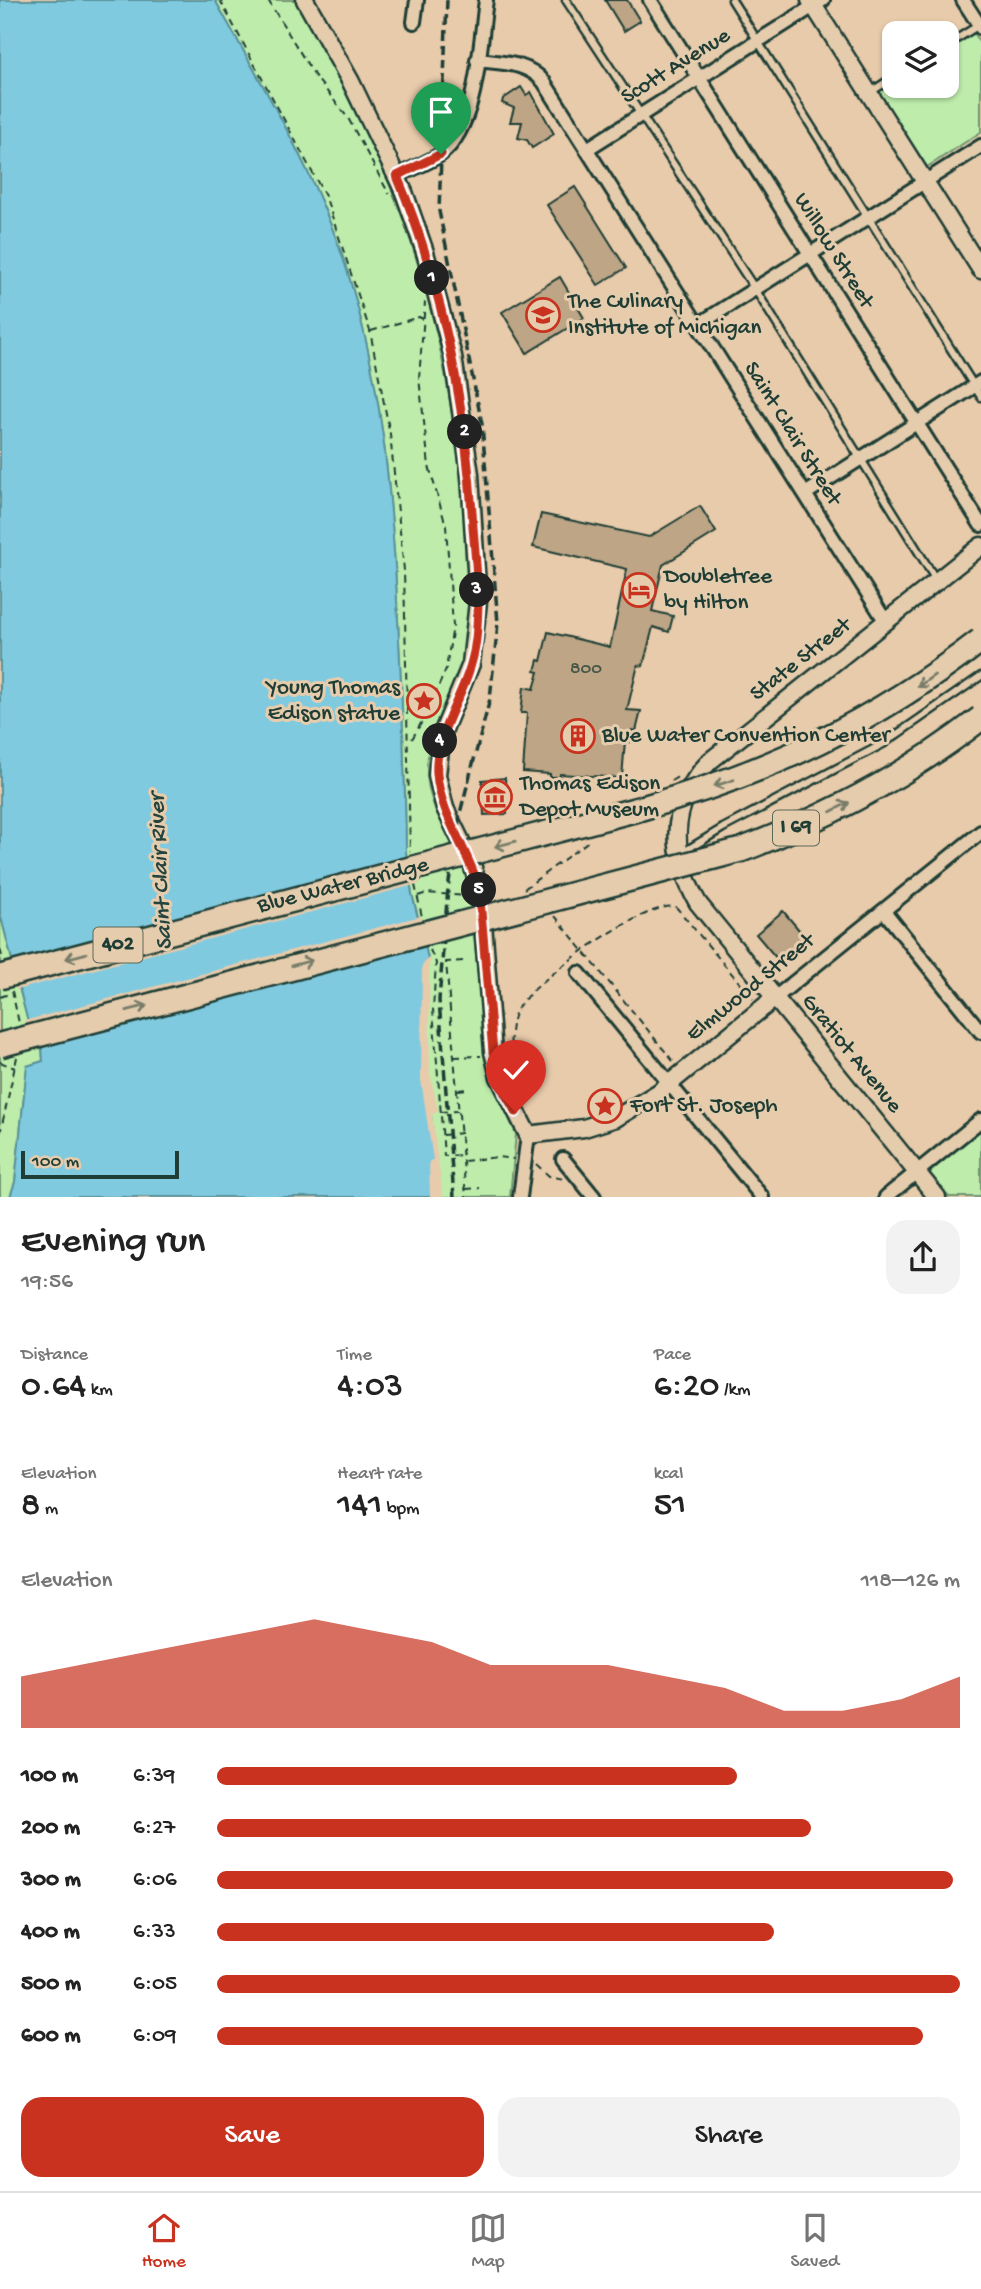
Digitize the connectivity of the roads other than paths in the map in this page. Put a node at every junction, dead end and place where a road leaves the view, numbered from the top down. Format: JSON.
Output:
{"nodes":[{"id":1,"x":305,"y":0,"type":"edge"},
{"id":2,"x":417,"y":0,"type":"edge"},
{"id":3,"x":486,"y":0,"type":"edge"},
{"id":4,"x":566,"y":0,"type":"edge"},
{"id":5,"x":649,"y":0,"type":"edge"},
{"id":6,"x":732,"y":0,"type":"edge"},
{"id":7,"x":963,"y":0,"type":"edge"},
{"id":8,"x":816,"y":2,"type":"edge"},
{"id":9,"x":414,"y":22,"type":"dead end"},
{"id":10,"x":980,"y":26,"type":"edge"},
{"id":11,"x":959,"y":38,"type":"edge"},
{"id":12,"x":758,"y":41,"type":"junction"},
{"id":13,"x":477,"y":60,"type":"junction"},
{"id":14,"x":700,"y":78,"type":"junction"},
{"id":15,"x":882,"y":84,"type":"edge"},
{"id":16,"x":868,"y":93,"type":"junction"},
{"id":17,"x":642,"y":113,"type":"junction"},
{"id":18,"x":981,"y":146,"type":"edge"},
{"id":19,"x":587,"y":149,"type":"junction"},
{"id":20,"x":397,"y":176,"type":"junction"},
{"id":21,"x":925,"y":181,"type":"junction"},
{"id":22,"x":868,"y":217,"type":"junction"},
{"id":23,"x":810,"y":255,"type":"junction"},
{"id":24,"x":981,"y":270,"type":"edge"},
{"id":25,"x":755,"y":289,"type":"junction"},
{"id":26,"x":698,"y":324,"type":"junction"},
{"id":27,"x":979,"y":388,"type":"edge"},
{"id":28,"x":916,"y":423,"type":"junction"},
{"id":29,"x":859,"y":459,"type":"junction"},
{"id":30,"x":805,"y":494,"type":"junction"},
{"id":31,"x":981,"y":525,"type":"edge"},
{"id":32,"x":981,"y":546,"type":"edge"},
{"id":33,"x":937,"y":582,"type":"junction"},
{"id":34,"x":886,"y":622,"type":"junction"},
{"id":35,"x":981,"y":640,"type":"edge"},
{"id":36,"x":981,"y":676,"type":"edge"},
{"id":37,"x":981,"y":718,"type":"edge"},
{"id":38,"x":677,"y":829,"type":"joint"},
{"id":39,"x":981,"y":832,"type":"edge"},
{"id":40,"x":680,"y":854,"type":"junction"},
{"id":41,"x":884,"y":911,"type":"junction"},
{"id":42,"x":579,"y":973,"type":"dead end"},
{"id":43,"x":7,"y":979,"type":"edge"},
{"id":44,"x":776,"y":997,"type":"junction"},
{"id":45,"x":981,"y":1032,"type":"edge"},
{"id":46,"x":8,"y":1050,"type":"edge"},
{"id":47,"x":668,"y":1082,"type":"junction"},
{"id":48,"x":981,"y":1120,"type":"edge"},
{"id":49,"x":528,"y":1135,"type":"junction"},
{"id":50,"x":563,"y":1159,"type":"dead end"},
{"id":51,"x":917,"y":1172,"type":"junction"},
{"id":52,"x":520,"y":1197,"type":"edge"},
{"id":53,"x":594,"y":1197,"type":"edge"},
{"id":54,"x":762,"y":1197,"type":"edge"},
{"id":55,"x":886,"y":1197,"type":"edge"},
{"id":56,"x":937,"y":1197,"type":"edge"}],
"edges":[{"from":1,"to":20,"type":"street"},
{"from":2,"to":9,"type":"street"},
{"from":3,"to":13,"type":"street"},
{"from":4,"to":17,"type":"lane"},
{"from":5,"to":14,"type":"street","name":"Willow Street"},
{"from":6,"to":12,"type":"lane"},
{"from":7,"to":10,"type":"street"},
{"from":8,"to":12,"type":"street","name":"Scott Avenue"},
{"from":8,"to":16,"type":"street"},
{"from":10,"to":11,"type":"lane"},
{"from":12,"to":14,"type":"street","name":"Scott Avenue"},
{"from":12,"to":22,"type":"lane"},
{"from":13,"to":19,"type":"street","name":"Saint Clair Street"},
{"from":13,"to":20,"type":"street"},
{"from":14,"to":17,"type":"street","name":"Scott Avenue"},
{"from":14,"to":23,"type":"street","name":"Willow Street"},
{"from":15,"to":16,"type":"lane"},
{"from":16,"to":21,"type":"street"},
{"from":17,"to":19,"type":"street","name":"Scott Avenue"},
{"from":17,"to":25,"type":"lane"},
{"from":18,"to":21,"type":"street"},
{"from":19,"to":26,"type":"street","name":"Saint Clair Street"},
{"from":20,"to":49,"type":"street"},
{"from":21,"to":22,"type":"street"},
{"from":21,"to":24,"type":"street"},
{"from":22,"to":23,"type":"street"},
{"from":22,"to":27,"type":"lane"},
{"from":23,"to":25,"type":"street"},
{"from":23,"to":28,"type":"street","name":"Willow Street"},
{"from":25,"to":26,"type":"street"},
{"from":25,"to":29,"type":"lane"},
{"from":26,"to":30,"type":"street","name":"Saint Clair Street"},
{"from":27,"to":28,"type":"street"},
{"from":28,"to":29,"type":"street"},
{"from":28,"to":31,"type":"street","name":"Willow Street"},
{"from":29,"to":30,"type":"street"},
{"from":29,"to":33,"type":"lane"},
{"from":30,"to":34,"type":"street","name":"Saint Clair Street"},
{"from":32,"to":33,"type":"street","name":"State Street"},
{"from":33,"to":34,"type":"street","name":"State Street"},
{"from":34,"to":38,"type":"street","name":"State Street"},
{"from":35,"to":43,"type":"highway","name":"Blue Water Bridge","number":"402","one_way":true,"bridge":true},
{"from":36,"to":40,"type":"lane"},
{"from":46,"to":37,"type":"highway","number":"I 69","one_way":true,"bridge":true},
{"from":38,"to":40,"type":"street","name":"Gratiot Avenue"},
{"from":39,"to":41,"type":"street","name":"Elmwood Street"},
{"from":40,"to":44,"type":"street","name":"Gratiot Avenue"},
{"from":41,"to":44,"type":"street","name":"Elmwood Street"},
{"from":41,"to":45,"type":"street"},
{"from":42,"to":47,"type":"street"},
{"from":44,"to":47,"type":"street","name":"Elmwood Street"},
{"from":44,"to":51,"type":"street","name":"Gratiot Avenue"},
{"from":47,"to":49,"type":"street","name":"Elmwood Street"},
{"from":47,"to":54,"type":"street"},
{"from":48,"to":51,"type":"street"},
{"from":49,"to":52,"type":"street"},
{"from":50,"to":53,"type":"street"},
{"from":51,"to":55,"type":"street"},
{"from":51,"to":56,"type":"street","name":"Gratiot Avenue"}]}
